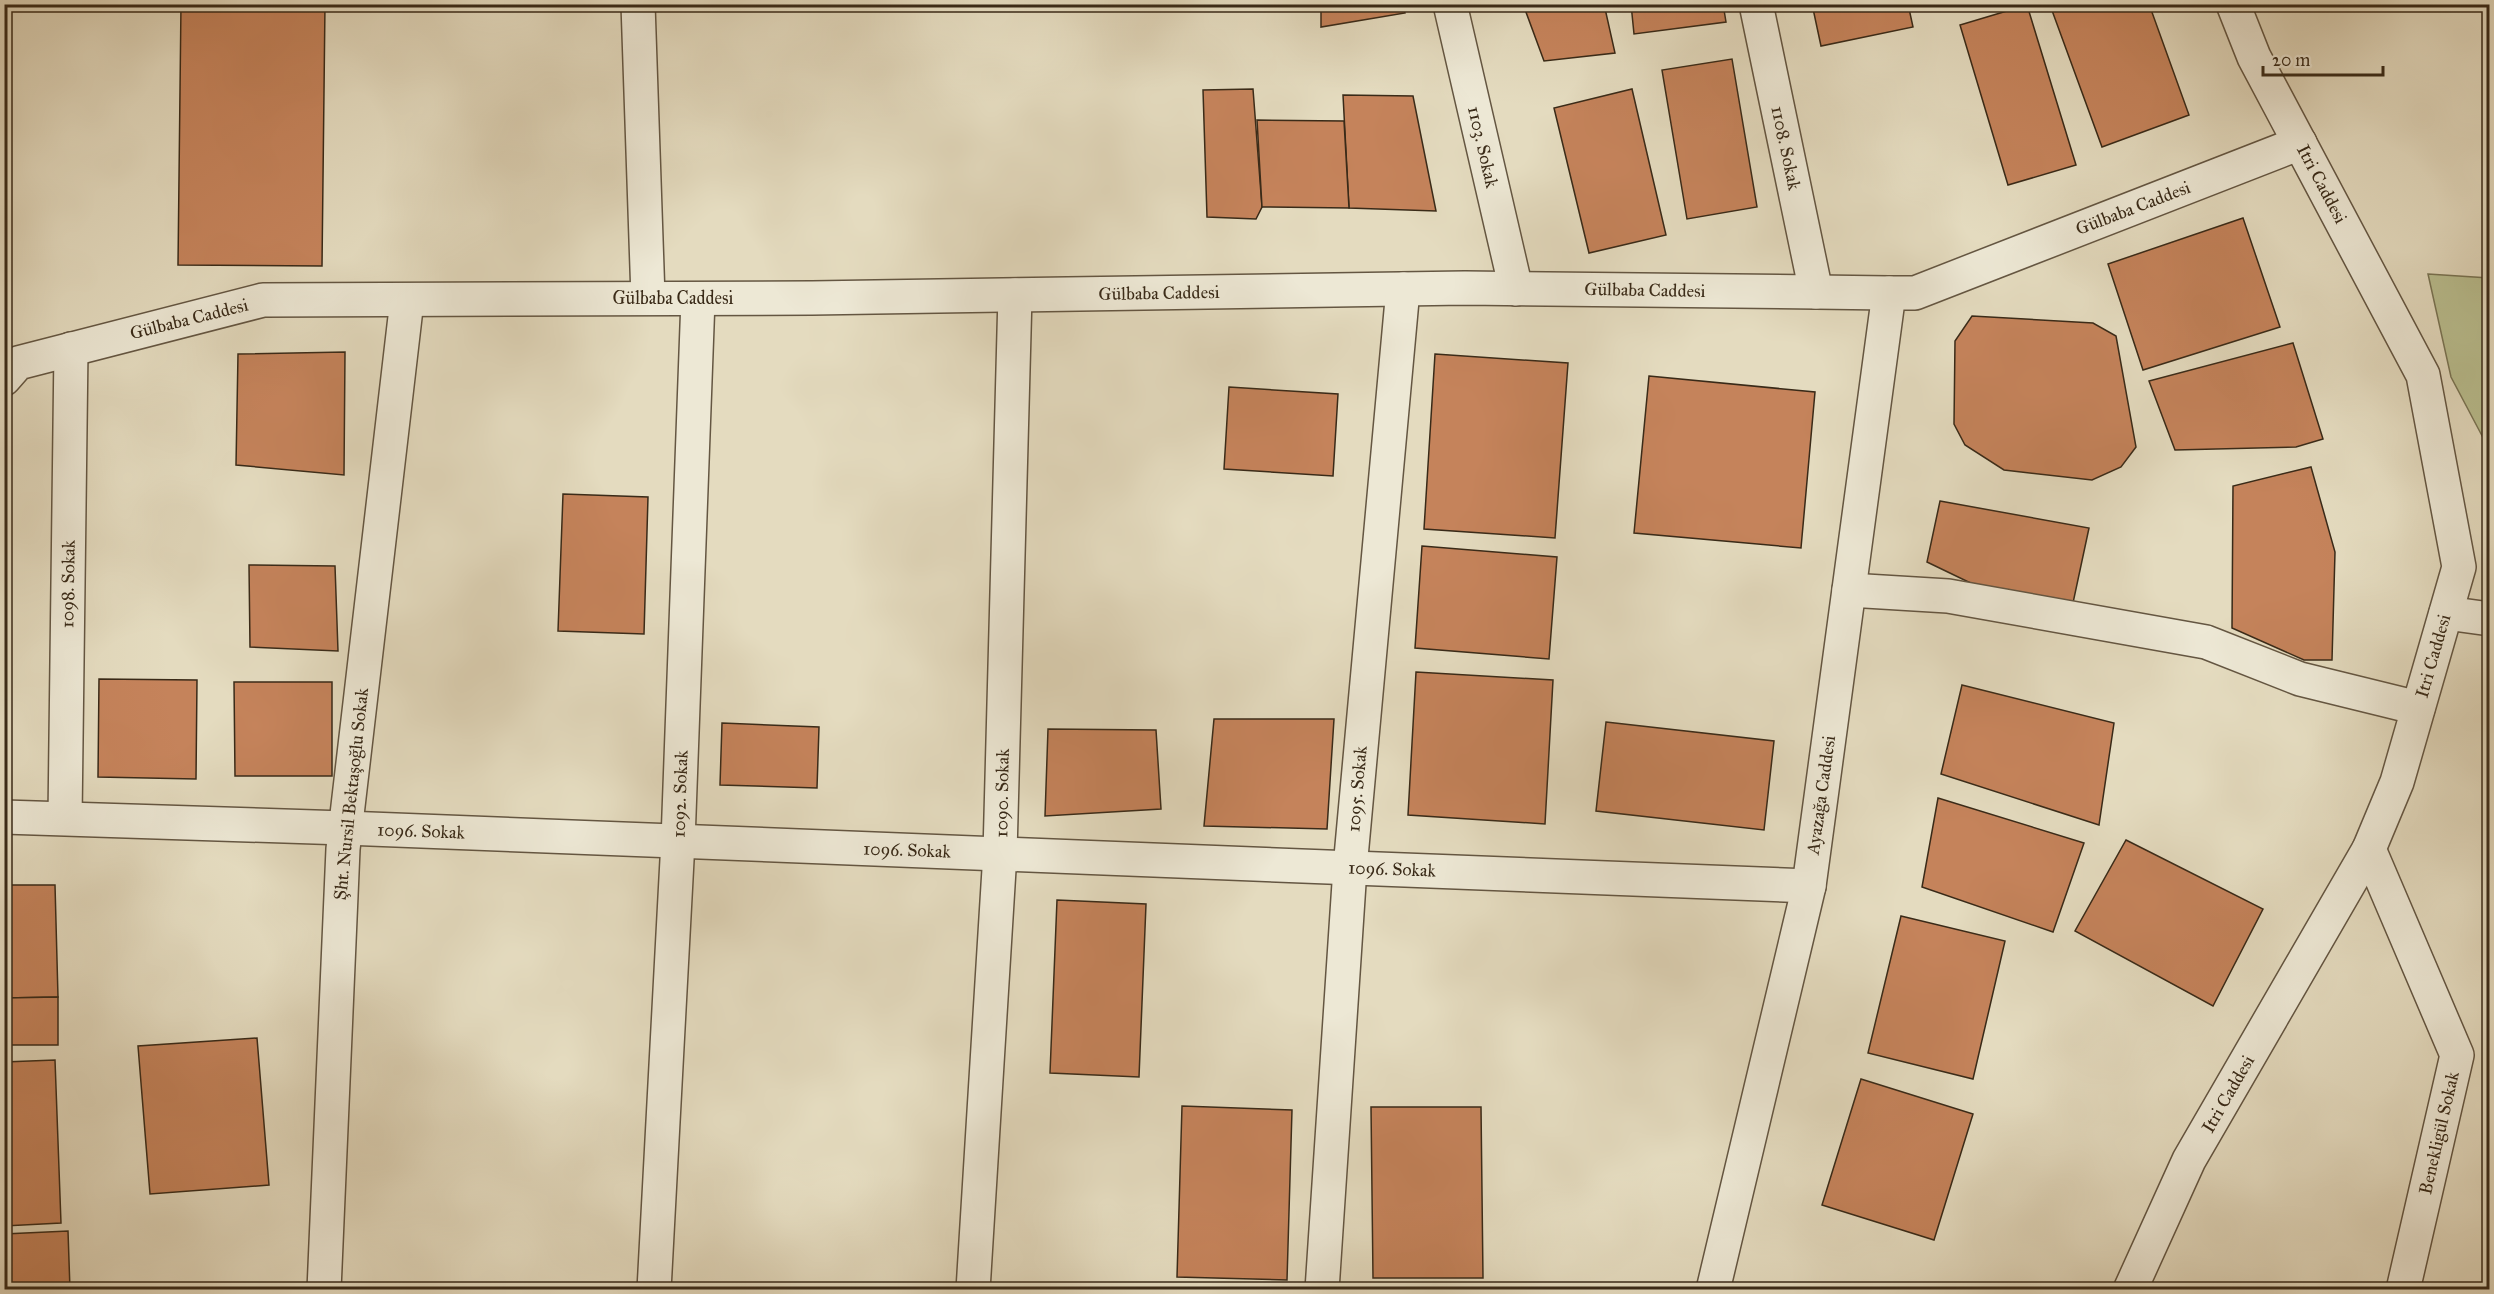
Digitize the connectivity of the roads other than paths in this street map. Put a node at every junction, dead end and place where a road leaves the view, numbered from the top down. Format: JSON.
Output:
{"nodes":[{"id":1,"x":638,"y":4,"type":"edge"},
{"id":2,"x":1450,"y":4,"type":"edge"},
{"id":3,"x":1756,"y":4,"type":"edge"},
{"id":4,"x":2234,"y":4,"type":"edge"},
{"id":5,"x":2300,"y":143,"type":"junction"},
{"id":6,"x":1403,"y":289,"type":"junction"},
{"id":7,"x":1516,"y":289,"type":"junction"},
{"id":8,"x":1816,"y":292,"type":"junction"},
{"id":9,"x":1889,"y":293,"type":"junction"},
{"id":10,"x":1015,"y":295,"type":"junction"},
{"id":11,"x":648,"y":298,"type":"junction"},
{"id":12,"x":698,"y":299,"type":"junction"},
{"id":13,"x":406,"y":300,"type":"junction"},
{"id":14,"x":71,"y":349,"type":"junction"},
{"id":15,"x":9,"y":363,"type":"edge"},
{"id":16,"x":1849,"y":590,"type":"junction"},
{"id":17,"x":2445,"y":613,"type":"junction"},
{"id":18,"x":2490,"y":619,"type":"edge"},
{"id":19,"x":2418,"y":708,"type":"junction"},
{"id":20,"x":4,"y":816,"type":"edge"},
{"id":21,"x":65,"y":818,"type":"junction"},
{"id":22,"x":345,"y":828,"type":"junction"},
{"id":23,"x":678,"y":841,"type":"junction"},
{"id":24,"x":2369,"y":849,"type":"junction"},
{"id":25,"x":1000,"y":854,"type":"junction"},
{"id":26,"x":1350,"y":867,"type":"junction"},
{"id":27,"x":1809,"y":886,"type":"junction"},
{"id":28,"x":324,"y":1290,"type":"edge"},
{"id":29,"x":654,"y":1290,"type":"edge"},
{"id":30,"x":973,"y":1290,"type":"edge"},
{"id":31,"x":1322,"y":1290,"type":"edge"},
{"id":32,"x":1713,"y":1290,"type":"edge"},
{"id":33,"x":2130,"y":1290,"type":"edge"},
{"id":34,"x":2403,"y":1290,"type":"edge"}],
"edges":[{"from":1,"to":11,"type":"street"},
{"from":2,"to":7,"type":"street","name":"1103. Sokak"},
{"from":3,"to":8,"type":"street","name":"1108. Sokak"},
{"from":4,"to":5,"type":"street","name":"Itri Caddesi"},
{"from":5,"to":9,"type":"street","name":"Gülbaba Caddesi"},
{"from":5,"to":17,"type":"street","name":"Itri Caddesi"},
{"from":6,"to":7,"type":"street","name":"Gülbaba Caddesi"},
{"from":6,"to":10,"type":"street","name":"Gülbaba Caddesi"},
{"from":6,"to":26,"type":"street","name":"1095. Sokak"},
{"from":7,"to":8,"type":"street","name":"Gülbaba Caddesi"},
{"from":8,"to":9,"type":"street","name":"Gülbaba Caddesi"},
{"from":9,"to":16,"type":"street","name":"Ayazağa Caddesi"},
{"from":10,"to":12,"type":"street","name":"Gülbaba Caddesi"},
{"from":10,"to":25,"type":"street","name":"1090. Sokak"},
{"from":11,"to":12,"type":"street","name":"Gülbaba Caddesi"},
{"from":11,"to":13,"type":"street","name":"Gülbaba Caddesi"},
{"from":12,"to":23,"type":"street","name":"1092. Sokak"},
{"from":13,"to":14,"type":"street","name":"Gülbaba Caddesi"},
{"from":13,"to":22,"type":"street","name":"Şht. Nursil Bektaşoğlu Sokak"},
{"from":14,"to":15,"type":"street","name":"Gülbaba Caddesi"},
{"from":14,"to":21,"type":"street","name":"1098. Sokak"},
{"from":16,"to":19,"type":"street"},
{"from":16,"to":27,"type":"street","name":"Ayazağa Caddesi"},
{"from":17,"to":18,"type":"street"},
{"from":17,"to":19,"type":"street","name":"Itri Caddesi"},
{"from":19,"to":24,"type":"street","name":"Itri Caddesi"},
{"from":20,"to":21,"type":"street","name":"1096. Sokak"},
{"from":21,"to":22,"type":"street","name":"1096. Sokak"},
{"from":22,"to":23,"type":"street","name":"1096. Sokak"},
{"from":22,"to":28,"type":"street","name":"Şht. Nursil Bektaşoğlu Sokak"},
{"from":23,"to":25,"type":"street","name":"1096. Sokak"},
{"from":23,"to":29,"type":"street","name":"1092. Sokak"},
{"from":24,"to":33,"type":"street","name":"Itri Caddesi"},
{"from":24,"to":34,"type":"street","name":"Benekligül Sokak"},
{"from":25,"to":26,"type":"street","name":"1096. Sokak"},
{"from":25,"to":30,"type":"street","name":"1090. Sokak"},
{"from":26,"to":27,"type":"street","name":"1096. Sokak"},
{"from":26,"to":31,"type":"street","name":"1095. Sokak"},
{"from":27,"to":32,"type":"street","name":"Ayazağa Caddesi"}]}
